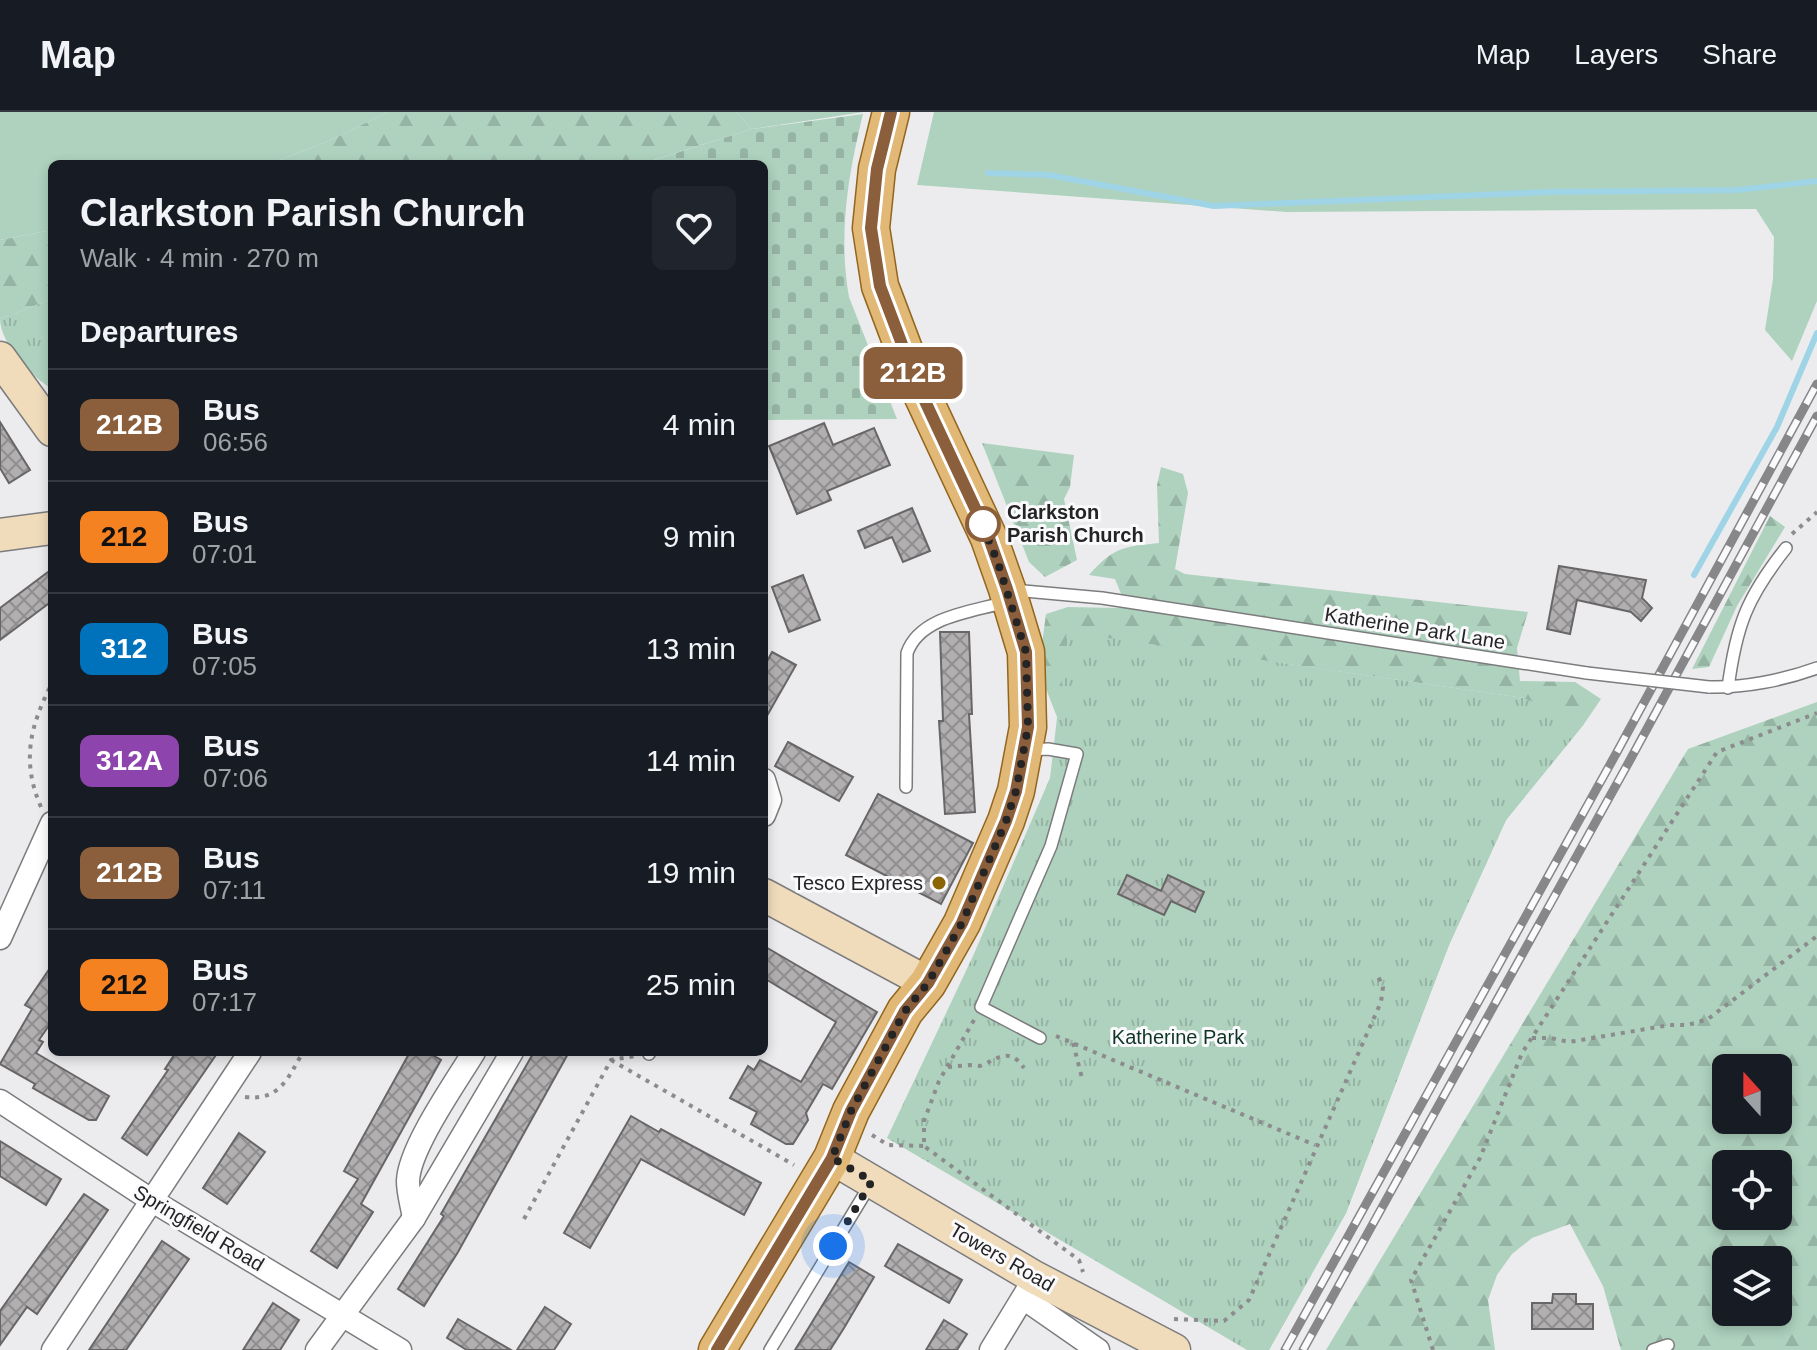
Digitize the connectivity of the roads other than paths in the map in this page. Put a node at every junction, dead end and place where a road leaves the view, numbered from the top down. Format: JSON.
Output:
{"nodes":[{"id":1,"x":891,"y":112,"type":"edge"},
{"id":2,"x":0,"y":358,"type":"edge"},
{"id":3,"x":48,"y":419,"type":"edge"},
{"id":4,"x":48,"y":529,"type":"edge"},
{"id":5,"x":0,"y":535,"type":"edge"},
{"id":6,"x":1786,"y":548,"type":"road end"},
{"id":7,"x":1009,"y":595,"type":"junction"},
{"id":8,"x":1817,"y":668,"type":"edge"},
{"id":9,"x":1728,"y":688,"type":"junction"},
{"id":10,"x":1024,"y":750,"type":"junction"},
{"id":11,"x":906,"y":787,"type":"dead end"},
{"id":12,"x":48,"y":832,"type":"edge"},
{"id":13,"x":768,"y":897,"type":"edge"},
{"id":14,"x":0,"y":938,"type":"edge"},
{"id":15,"x":928,"y":983,"type":"junction"},
{"id":16,"x":1040,"y":1038,"type":"road end"},
{"id":17,"x":247,"y":1056,"type":"edge"},
{"id":18,"x":472,"y":1056,"type":"edge"},
{"id":19,"x":510,"y":1056,"type":"edge"},
{"id":20,"x":0,"y":1101,"type":"edge"},
{"id":21,"x":825,"y":1171,"type":"junction"},
{"id":22,"x":872,"y":1181,"type":"junction"},
{"id":23,"x":151,"y":1200,"type":"junction"},
{"id":24,"x":414,"y":1218,"type":"junction"},
{"id":25,"x":1029,"y":1288,"type":"junction"},
{"id":26,"x":341,"y":1314,"type":"junction"},
{"id":27,"x":1668,"y":1345,"type":"dead end"},
{"id":28,"x":53,"y":1350,"type":"edge"},
{"id":29,"x":317,"y":1350,"type":"edge"},
{"id":30,"x":400,"y":1350,"type":"edge"},
{"id":31,"x":717,"y":1350,"type":"edge"},
{"id":32,"x":770,"y":1350,"type":"edge"},
{"id":33,"x":991,"y":1350,"type":"edge"},
{"id":34,"x":1098,"y":1350,"type":"edge"},
{"id":35,"x":1174,"y":1350,"type":"edge"},
{"id":36,"x":1653,"y":1350,"type":"edge"}],
"edges":[{"from":1,"to":7,"type":"main road"},
{"from":2,"to":3,"type":"main road"},
{"from":4,"to":5,"type":"main road"},
{"from":6,"to":9,"type":"lane"},
{"from":7,"to":9,"type":"lane","name":"Katherine Park Lane","bridge":true},
{"from":7,"to":10,"type":"main road"},
{"from":7,"to":11,"type":"lane"},
{"from":8,"to":9,"type":"lane","name":"Katherine Park Lane"},
{"from":10,"to":15,"type":"main road"},
{"from":10,"to":16,"type":"lane"},
{"from":12,"to":14,"type":"street"},
{"from":13,"to":15,"type":"main road"},
{"from":15,"to":21,"type":"main road"},
{"from":17,"to":23,"type":"street"},
{"from":18,"to":24,"type":"street"},
{"from":19,"to":24,"type":"street"},
{"from":20,"to":23,"type":"street","name":"Springfield Road"},
{"from":21,"to":22,"type":"main road","name":"Towers Road"},
{"from":21,"to":31,"type":"main road"},
{"from":22,"to":25,"type":"main road","name":"Towers Road"},
{"from":22,"to":32,"type":"lane"},
{"from":23,"to":26,"type":"street","name":"Springfield Road"},
{"from":23,"to":28,"type":"street"},
{"from":24,"to":26,"type":"street"},
{"from":25,"to":33,"type":"street"},
{"from":25,"to":34,"type":"street"},
{"from":25,"to":35,"type":"main road","name":"Towers Road"},
{"from":26,"to":29,"type":"street"},
{"from":26,"to":30,"type":"street","name":"Springfield Road"},
{"from":27,"to":36,"type":"lane"}]}
